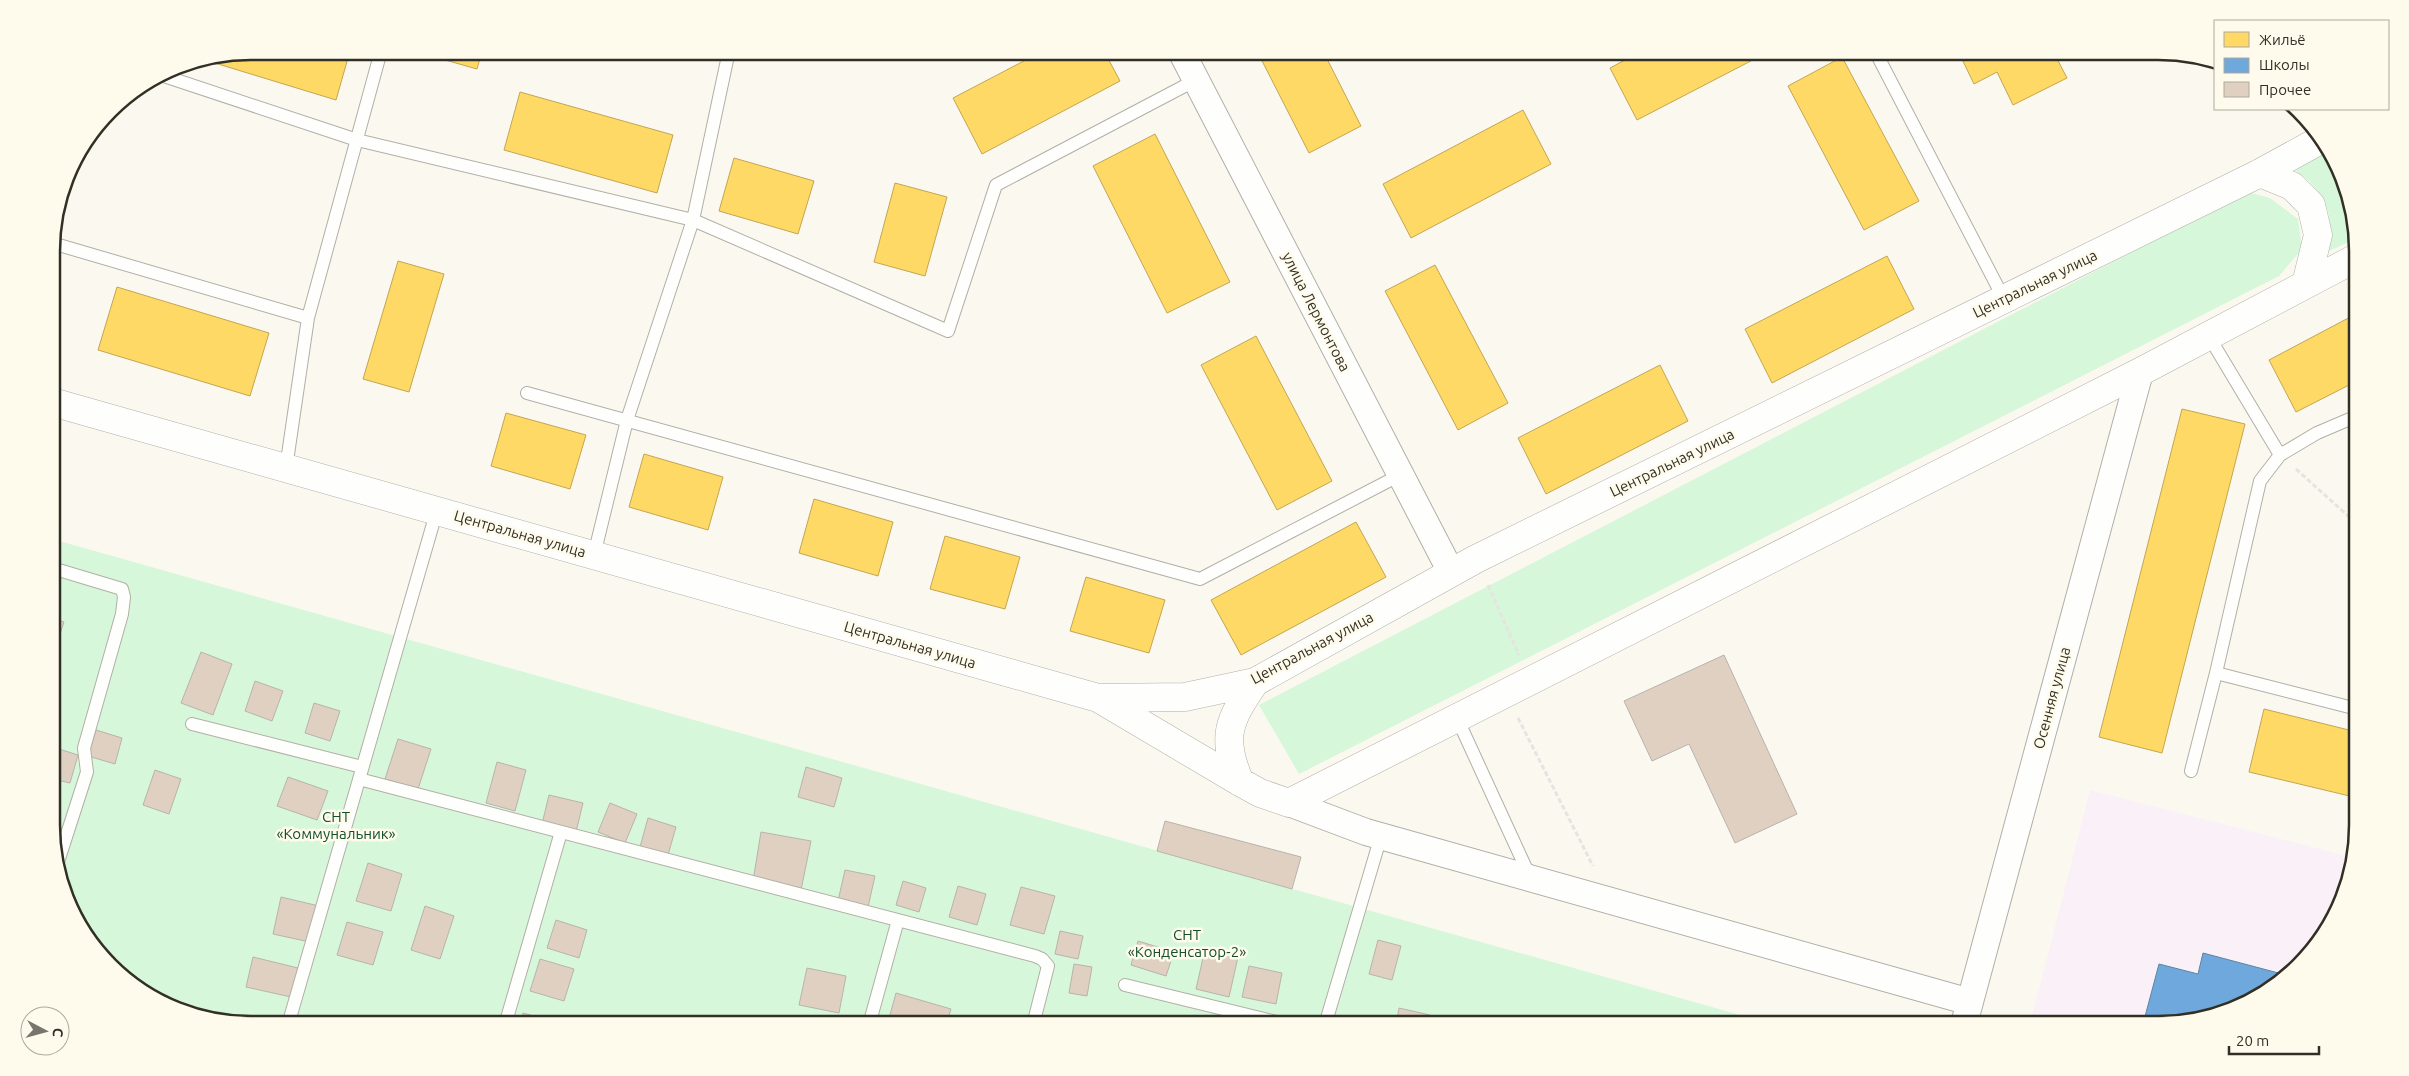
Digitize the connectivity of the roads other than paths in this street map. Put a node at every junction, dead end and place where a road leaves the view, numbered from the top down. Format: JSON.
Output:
{"nodes":[{"id":1,"x":378,"y":60,"type":"edge"},
{"id":2,"x":728,"y":60,"type":"edge"},
{"id":3,"x":1186,"y":60,"type":"edge"},
{"id":4,"x":1880,"y":60,"type":"edge"},
{"id":5,"x":171,"y":78,"type":"edge"},
{"id":6,"x":1196,"y":80,"type":"junction"},
{"id":7,"x":356,"y":140,"type":"junction"},
{"id":8,"x":2315,"y":143,"type":"edge"},
{"id":9,"x":2260,"y":173,"type":"junction"},
{"id":10,"x":693,"y":220,"type":"junction"},
{"id":11,"x":60,"y":245,"type":"edge"},
{"id":12,"x":2349,"y":262,"type":"edge"},
{"id":13,"x":2306,"y":284,"type":"junction"},
{"id":14,"x":2004,"y":299,"type":"junction"},
{"id":15,"x":308,"y":318,"type":"junction"},
{"id":16,"x":2208,"y":335,"type":"junction"},
{"id":17,"x":2140,"y":372,"type":"junction"},
{"id":18,"x":527,"y":392,"type":"dead end"},
{"id":19,"x":60,"y":404,"type":"edge"},
{"id":20,"x":627,"y":420,"type":"junction"},
{"id":21,"x":2349,"y":420,"type":"edge"},
{"id":22,"x":2280,"y":455,"type":"junction"},
{"id":23,"x":286,"y":468,"type":"junction"},
{"id":24,"x":1400,"y":474,"type":"junction"},
{"id":25,"x":437,"y":510,"type":"junction"},
{"id":26,"x":594,"y":555,"type":"junction"},
{"id":27,"x":60,"y":570,"type":"edge"},
{"id":28,"x":1451,"y":572,"type":"junction"},
{"id":29,"x":2216,"y":673,"type":"junction"},
{"id":30,"x":1255,"y":682,"type":"junction"},
{"id":31,"x":1098,"y":698,"type":"junction"},
{"id":32,"x":2349,"y":707,"type":"edge"},
{"id":33,"x":1457,"y":718,"type":"junction"},
{"id":34,"x":192,"y":724,"type":"dead end"},
{"id":35,"x":2191,"y":771,"type":"dead end"},
{"id":36,"x":361,"y":773,"type":"junction"},
{"id":37,"x":1240,"y":782,"type":"junction"},
{"id":38,"x":1289,"y":803,"type":"junction"},
{"id":39,"x":561,"y":832,"type":"junction"},
{"id":40,"x":1381,"y":836,"type":"junction"},
{"id":41,"x":62,"y":850,"type":"edge"},
{"id":42,"x":1532,"y":879,"type":"junction"},
{"id":43,"x":898,"y":920,"type":"junction"},
{"id":44,"x":1124,"y":985,"type":"dead end"},
{"id":45,"x":1967,"y":1013,"type":"edge"},
{"id":46,"x":291,"y":1016,"type":"edge"},
{"id":47,"x":508,"y":1016,"type":"edge"},
{"id":48,"x":871,"y":1016,"type":"edge"},
{"id":49,"x":1035,"y":1016,"type":"edge"},
{"id":50,"x":1255,"y":1016,"type":"edge"},
{"id":51,"x":1327,"y":1016,"type":"edge"}],
"edges":[{"from":1,"to":7,"type":"lane"},
{"from":2,"to":10,"type":"lane"},
{"from":3,"to":6,"type":"street","name":"улица Лермонтова"},
{"from":4,"to":14,"type":"lane"},
{"from":5,"to":7,"type":"lane"},
{"from":6,"to":10,"type":"lane"},
{"from":6,"to":24,"type":"street","name":"улица Лермонтова"},
{"from":7,"to":10,"type":"lane"},
{"from":7,"to":15,"type":"lane"},
{"from":8,"to":9,"type":"street","name":"Центральная улица"},
{"from":9,"to":13,"type":"street"},
{"from":9,"to":14,"type":"street","name":"Центральная улица"},
{"from":10,"to":20,"type":"lane"},
{"from":11,"to":15,"type":"lane"},
{"from":12,"to":13,"type":"street"},
{"from":13,"to":16,"type":"street"},
{"from":14,"to":28,"type":"street","name":"Центральная улица"},
{"from":15,"to":23,"type":"lane"},
{"from":16,"to":17,"type":"street"},
{"from":16,"to":22,"type":"lane"},
{"from":17,"to":33,"type":"street"},
{"from":17,"to":45,"type":"street","name":"Осенняя улица"},
{"from":18,"to":20,"type":"lane"},
{"from":19,"to":23,"type":"street","name":"Центральная улица"},
{"from":20,"to":24,"type":"lane"},
{"from":20,"to":26,"type":"lane"},
{"from":21,"to":22,"type":"lane"},
{"from":22,"to":29,"type":"lane"},
{"from":23,"to":25,"type":"street","name":"Центральная улица"},
{"from":24,"to":28,"type":"street","name":"улица Лермонтова"},
{"from":25,"to":26,"type":"street","name":"Центральная улица"},
{"from":25,"to":36,"type":"lane"},
{"from":26,"to":31,"type":"street","name":"Центральная улица"},
{"from":27,"to":41,"type":"lane"},
{"from":28,"to":30,"type":"street","name":"Центральная улица"},
{"from":29,"to":32,"type":"lane"},
{"from":29,"to":35,"type":"lane"},
{"from":30,"to":31,"type":"street","name":"Центральная улица"},
{"from":30,"to":37,"type":"street"},
{"from":31,"to":37,"type":"street"},
{"from":33,"to":38,"type":"street"},
{"from":33,"to":42,"type":"lane"},
{"from":34,"to":36,"type":"lane"},
{"from":36,"to":39,"type":"lane"},
{"from":36,"to":46,"type":"lane"},
{"from":37,"to":38,"type":"street"},
{"from":38,"to":40,"type":"street"},
{"from":39,"to":43,"type":"lane"},
{"from":39,"to":47,"type":"lane"},
{"from":40,"to":42,"type":"street"},
{"from":40,"to":51,"type":"lane"},
{"from":42,"to":45,"type":"street"},
{"from":43,"to":48,"type":"lane"},
{"from":43,"to":49,"type":"lane"},
{"from":44,"to":50,"type":"lane"}]}
